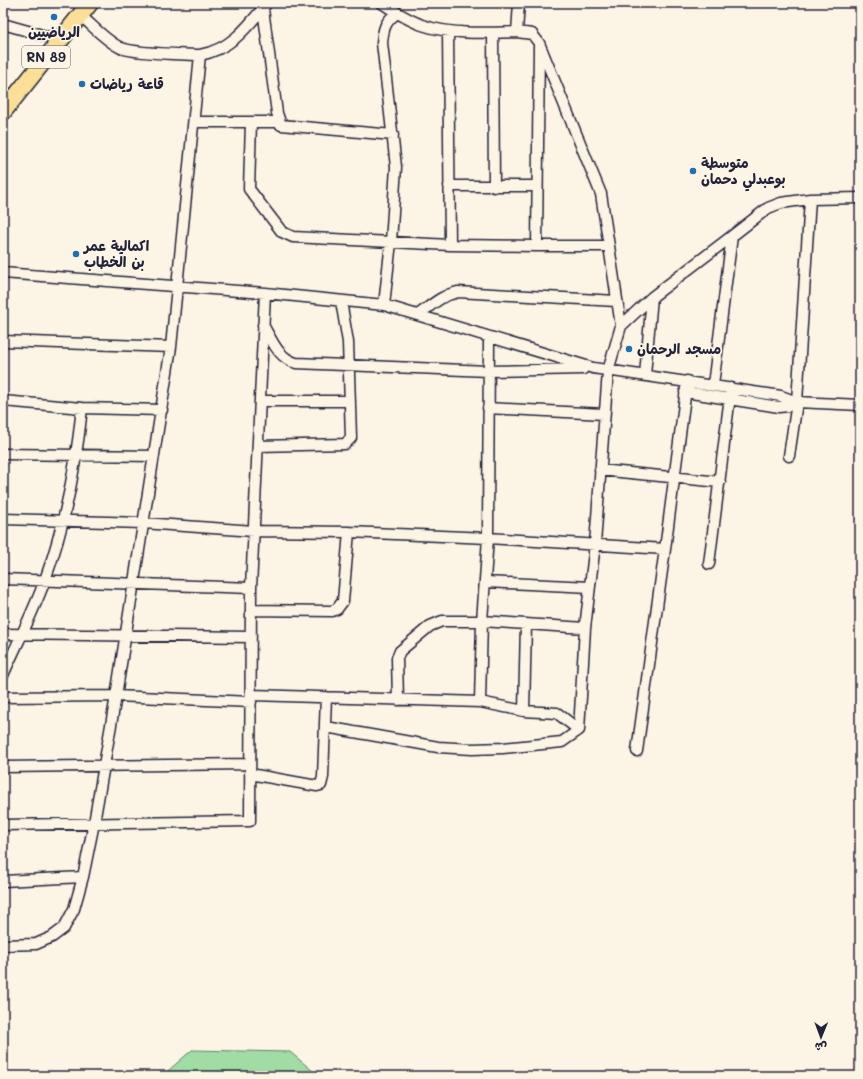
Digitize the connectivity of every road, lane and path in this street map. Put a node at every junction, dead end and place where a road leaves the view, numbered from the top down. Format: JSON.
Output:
{"nodes":[{"id":1,"x":382,"y":3,"type":"edge"},
{"id":2,"x":519,"y":3,"type":"edge"},
{"id":3,"x":265,"y":6,"type":"edge"},
{"id":4,"x":85,"y":9,"type":"edge"},
{"id":5,"x":398,"y":14,"type":"junction"},
{"id":6,"x":3,"y":24,"type":"edge"},
{"id":7,"x":448,"y":30,"type":"junction"},
{"id":8,"x":517,"y":32,"type":"junction"},
{"id":9,"x":493,"y":33,"type":"junction"},
{"id":10,"x":60,"y":40,"type":"junction"},
{"id":11,"x":539,"y":43,"type":"junction"},
{"id":12,"x":200,"y":55,"type":"junction"},
{"id":13,"x":9,"y":96,"type":"edge"},
{"id":14,"x":3,"y":112,"type":"edge"},
{"id":15,"x":194,"y":122,"type":"junction"},
{"id":16,"x":250,"y":122,"type":"junction"},
{"id":17,"x":279,"y":122,"type":"junction"},
{"id":18,"x":393,"y":135,"type":"junction"},
{"id":19,"x":449,"y":186,"type":"junction"},
{"id":20,"x":537,"y":186,"type":"junction"},
{"id":21,"x":494,"y":187,"type":"junction"},
{"id":22,"x":860,"y":198,"type":"edge"},
{"id":23,"x":810,"y":199,"type":"junction"},
{"id":24,"x":732,"y":236,"type":"junction"},
{"id":25,"x":392,"y":242,"type":"junction"},
{"id":26,"x":450,"y":245,"type":"junction"},
{"id":27,"x":537,"y":246,"type":"junction"},
{"id":28,"x":609,"y":246,"type":"junction"},
{"id":29,"x":3,"y":273,"type":"edge"},
{"id":30,"x":178,"y":288,"type":"junction"},
{"id":31,"x":265,"y":293,"type":"junction"},
{"id":32,"x":652,"y":297,"type":"junction"},
{"id":33,"x":341,"y":301,"type":"junction"},
{"id":34,"x":616,"y":301,"type":"junction"},
{"id":35,"x":384,"y":305,"type":"junction"},
{"id":36,"x":419,"y":314,"type":"junction"},
{"id":37,"x":263,"y":324,"type":"junction"},
{"id":38,"x":620,"y":326,"type":"junction"},
{"id":39,"x":489,"y":338,"type":"junction"},
{"id":40,"x":3,"y":341,"type":"edge"},
{"id":41,"x":171,"y":347,"type":"junction"},
{"id":42,"x":349,"y":365,"type":"junction"},
{"id":43,"x":593,"y":368,"type":"junction"},
{"id":44,"x":488,"y":371,"type":"junction"},
{"id":45,"x":608,"y":371,"type":"junction"},
{"id":46,"x":645,"y":375,"type":"junction"},
{"id":47,"x":687,"y":381,"type":"junction"},
{"id":48,"x":713,"y":385,"type":"junction"},
{"id":49,"x":731,"y":388,"type":"junction"},
{"id":50,"x":685,"y":392,"type":"junction"},
{"id":51,"x":730,"y":400,"type":"junction"},
{"id":52,"x":3,"y":401,"type":"edge"},
{"id":53,"x":260,"y":401,"type":"junction"},
{"id":54,"x":350,"y":401,"type":"junction"},
{"id":55,"x":797,"y":402,"type":"junction"},
{"id":56,"x":860,"y":405,"type":"edge"},
{"id":57,"x":82,"y":408,"type":"junction"},
{"id":58,"x":488,"y":408,"type":"junction"},
{"id":59,"x":162,"y":410,"type":"junction"},
{"id":60,"x":604,"y":414,"type":"junction"},
{"id":61,"x":258,"y":446,"type":"junction"},
{"id":62,"x":3,"y":454,"type":"edge"},
{"id":63,"x":78,"y":454,"type":"junction"},
{"id":64,"x":154,"y":456,"type":"junction"},
{"id":65,"x":789,"y":456,"type":"dead end"},
{"id":66,"x":600,"y":470,"type":"junction"},
{"id":67,"x":675,"y":477,"type":"junction"},
{"id":68,"x":720,"y":482,"type":"junction"},
{"id":69,"x":3,"y":519,"type":"edge"},
{"id":70,"x":62,"y":521,"type":"junction"},
{"id":71,"x":143,"y":524,"type":"junction"},
{"id":72,"x":254,"y":531,"type":"junction"},
{"id":73,"x":349,"y":532,"type":"junction"},
{"id":74,"x":488,"y":538,"type":"junction"},
{"id":75,"x":595,"y":544,"type":"junction"},
{"id":76,"x":666,"y":549,"type":"junction"},
{"id":77,"x":709,"y":564,"type":"dead end"},
{"id":78,"x":3,"y":579,"type":"edge"},
{"id":79,"x":45,"y":580,"type":"junction"},
{"id":80,"x":486,"y":582,"type":"junction"},
{"id":81,"x":133,"y":584,"type":"junction"},
{"id":82,"x":590,"y":587,"type":"junction"},
{"id":83,"x":251,"y":588,"type":"junction"},
{"id":84,"x":252,"y":610,"type":"junction"},
{"id":85,"x":482,"y":621,"type":"junction"},
{"id":86,"x":526,"y":624,"type":"junction"},
{"id":87,"x":584,"y":628,"type":"junction"},
{"id":88,"x":3,"y":634,"type":"edge"},
{"id":89,"x":22,"y":635,"type":"junction"},
{"id":90,"x":125,"y":636,"type":"junction"},
{"id":91,"x":251,"y":637,"type":"junction"},
{"id":92,"x":3,"y":675,"type":"edge"},
{"id":93,"x":116,"y":696,"type":"junction"},
{"id":94,"x":3,"y":697,"type":"edge"},
{"id":95,"x":326,"y":697,"type":"junction"},
{"id":96,"x":251,"y":699,"type":"junction"},
{"id":97,"x":398,"y":700,"type":"junction"},
{"id":98,"x":480,"y":702,"type":"junction"},
{"id":99,"x":524,"y":711,"type":"junction"},
{"id":100,"x":326,"y":727,"type":"junction"},
{"id":101,"x":579,"y":730,"type":"junction"},
{"id":102,"x":637,"y":750,"type":"dead end"},
{"id":103,"x":104,"y":766,"type":"junction"},
{"id":104,"x":3,"y":767,"type":"edge"},
{"id":105,"x":250,"y":769,"type":"junction"},
{"id":106,"x":94,"y":823,"type":"junction"},
{"id":107,"x":3,"y":825,"type":"edge"},
{"id":108,"x":83,"y":877,"type":"junction"},
{"id":109,"x":3,"y":881,"type":"edge"},
{"id":110,"x":3,"y":945,"type":"edge"}],
"edges":[{"from":1,"to":5,"type":"street"},
{"from":2,"to":8,"type":"street"},
{"from":3,"to":12,"type":"street"},
{"from":3,"to":17,"type":"street"},
{"from":4,"to":10,"type":"main road","number":"RN 89"},
{"from":4,"to":12,"type":"street"},
{"from":5,"to":7,"type":"street"},
{"from":5,"to":18,"type":"street"},
{"from":6,"to":10,"type":"street"},
{"from":7,"to":9,"type":"street"},
{"from":7,"to":19,"type":"street"},
{"from":8,"to":9,"type":"street"},
{"from":8,"to":11,"type":"street"},
{"from":9,"to":21,"type":"street"},
{"from":10,"to":13,"type":"main road","number":"RN 89"},
{"from":11,"to":20,"type":"street"},
{"from":11,"to":28,"type":"street"},
{"from":12,"to":15,"type":"street"},
{"from":13,"to":14,"type":"main road","number":"RN 89"},
{"from":15,"to":16,"type":"street"},
{"from":15,"to":30,"type":"street"},
{"from":16,"to":17,"type":"street"},
{"from":16,"to":25,"type":"street"},
{"from":17,"to":18,"type":"street"},
{"from":18,"to":25,"type":"street"},
{"from":19,"to":21,"type":"street"},
{"from":19,"to":26,"type":"street"},
{"from":20,"to":21,"type":"street"},
{"from":20,"to":27,"type":"street"},
{"from":22,"to":23,"type":"street"},
{"from":23,"to":24,"type":"street"},
{"from":23,"to":55,"type":"street"},
{"from":24,"to":32,"type":"street"},
{"from":24,"to":48,"type":"street"},
{"from":25,"to":26,"type":"street"},
{"from":25,"to":35,"type":"street"},
{"from":26,"to":27,"type":"street"},
{"from":27,"to":28,"type":"street"},
{"from":28,"to":34,"type":"street"},
{"from":29,"to":30,"type":"street"},
{"from":30,"to":31,"type":"street"},
{"from":30,"to":41,"type":"street"},
{"from":31,"to":33,"type":"street"},
{"from":31,"to":37,"type":"street"},
{"from":32,"to":38,"type":"street"},
{"from":32,"to":46,"type":"street"},
{"from":33,"to":35,"type":"street"},
{"from":33,"to":42,"type":"street"},
{"from":34,"to":36,"type":"street"},
{"from":34,"to":38,"type":"street"},
{"from":35,"to":36,"type":"street"},
{"from":36,"to":39,"type":"street"},
{"from":37,"to":42,"type":"street"},
{"from":37,"to":53,"type":"street"},
{"from":38,"to":45,"type":"street"},
{"from":39,"to":43,"type":"street"},
{"from":39,"to":44,"type":"street"},
{"from":40,"to":41,"type":"street"},
{"from":41,"to":59,"type":"street"},
{"from":42,"to":44,"type":"street"},
{"from":42,"to":54,"type":"street"},
{"from":43,"to":44,"type":"street"},
{"from":43,"to":45,"type":"street"},
{"from":44,"to":58,"type":"street"},
{"from":45,"to":46,"type":"street"},
{"from":45,"to":60,"type":"street"},
{"from":46,"to":47,"type":"street"},
{"from":47,"to":48,"type":"street"},
{"from":47,"to":50,"type":"street"},
{"from":48,"to":49,"type":"street"},
{"from":49,"to":51,"type":"street"},
{"from":49,"to":55,"type":"street"},
{"from":50,"to":51,"type":"street"},
{"from":50,"to":67,"type":"street"},
{"from":51,"to":55,"type":"street"},
{"from":51,"to":68,"type":"street"},
{"from":52,"to":57,"type":"street"},
{"from":53,"to":54,"type":"street"},
{"from":53,"to":61,"type":"street"},
{"from":54,"to":61,"type":"street"},
{"from":55,"to":56,"type":"street"},
{"from":55,"to":65,"type":"street"},
{"from":57,"to":59,"type":"street"},
{"from":57,"to":63,"type":"street"},
{"from":58,"to":60,"type":"street"},
{"from":58,"to":74,"type":"street"},
{"from":59,"to":64,"type":"street"},
{"from":60,"to":66,"type":"street"},
{"from":61,"to":72,"type":"street"},
{"from":62,"to":63,"type":"street"},
{"from":63,"to":64,"type":"street"},
{"from":63,"to":70,"type":"street"},
{"from":64,"to":71,"type":"street"},
{"from":66,"to":67,"type":"street"},
{"from":66,"to":75,"type":"street"},
{"from":67,"to":68,"type":"street"},
{"from":67,"to":76,"type":"street"},
{"from":68,"to":77,"type":"street"},
{"from":69,"to":70,"type":"street"},
{"from":70,"to":71,"type":"street"},
{"from":70,"to":79,"type":"street"},
{"from":71,"to":72,"type":"street"},
{"from":71,"to":81,"type":"street"},
{"from":72,"to":73,"type":"street"},
{"from":72,"to":83,"type":"street"},
{"from":73,"to":74,"type":"street"},
{"from":73,"to":84,"type":"street"},
{"from":74,"to":75,"type":"street"},
{"from":74,"to":80,"type":"street"},
{"from":75,"to":76,"type":"street"},
{"from":75,"to":82,"type":"street"},
{"from":76,"to":102,"type":"street"},
{"from":78,"to":79,"type":"street"},
{"from":79,"to":81,"type":"street"},
{"from":79,"to":89,"type":"street"},
{"from":80,"to":82,"type":"street"},
{"from":80,"to":85,"type":"street"},
{"from":81,"to":83,"type":"street"},
{"from":81,"to":90,"type":"street"},
{"from":82,"to":87,"type":"street"},
{"from":83,"to":84,"type":"street"},
{"from":84,"to":91,"type":"street"},
{"from":85,"to":86,"type":"street"},
{"from":85,"to":97,"type":"street"},
{"from":85,"to":98,"type":"street"},
{"from":86,"to":87,"type":"street"},
{"from":86,"to":99,"type":"street"},
{"from":87,"to":101,"type":"street"},
{"from":88,"to":89,"type":"street"},
{"from":89,"to":90,"type":"street"},
{"from":89,"to":92,"type":"street"},
{"from":90,"to":91,"type":"street"},
{"from":90,"to":93,"type":"street"},
{"from":91,"to":96,"type":"street"},
{"from":93,"to":94,"type":"street"},
{"from":93,"to":96,"type":"street"},
{"from":93,"to":103,"type":"street"},
{"from":95,"to":96,"type":"street"},
{"from":95,"to":97,"type":"street"},
{"from":95,"to":100,"type":"street"},
{"from":96,"to":105,"type":"street"},
{"from":97,"to":98,"type":"street"},
{"from":98,"to":99,"type":"street"},
{"from":99,"to":101,"type":"street"},
{"from":100,"to":101,"type":"street"},
{"from":100,"to":105,"type":"street"},
{"from":103,"to":104,"type":"street"},
{"from":103,"to":105,"type":"street"},
{"from":103,"to":106,"type":"street"},
{"from":105,"to":106,"type":"street"},
{"from":106,"to":107,"type":"street"},
{"from":106,"to":108,"type":"street"},
{"from":108,"to":109,"type":"street"},
{"from":108,"to":110,"type":"street"}]}
